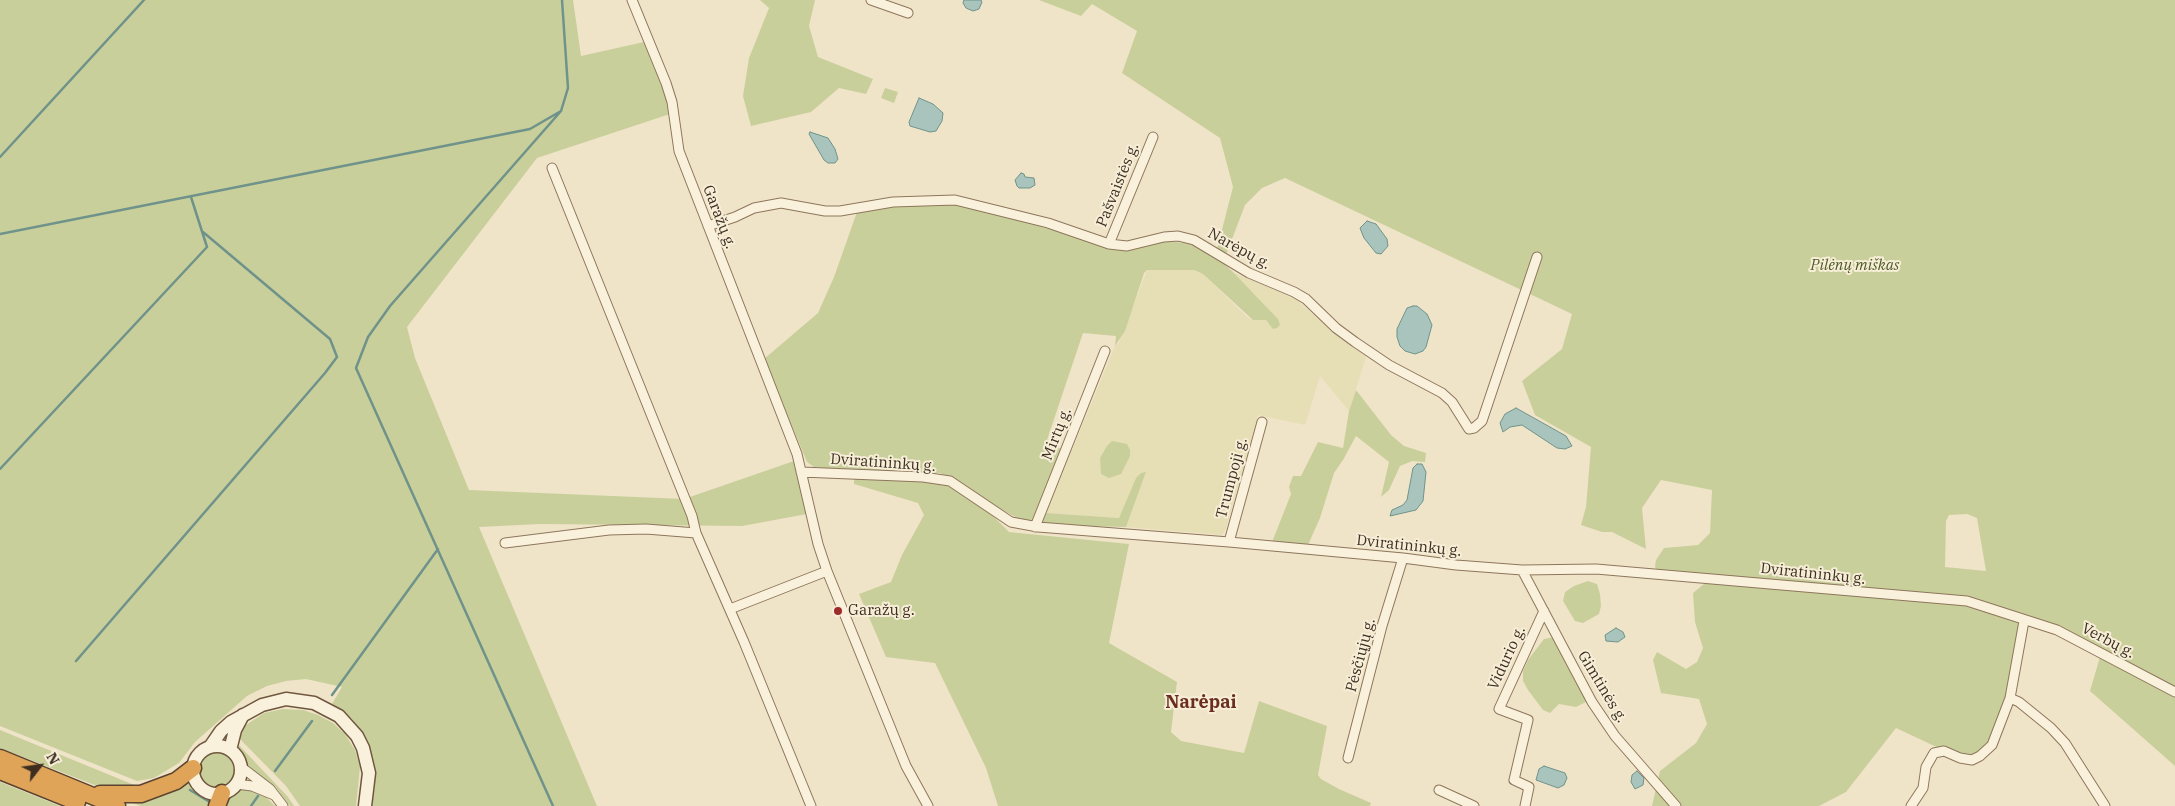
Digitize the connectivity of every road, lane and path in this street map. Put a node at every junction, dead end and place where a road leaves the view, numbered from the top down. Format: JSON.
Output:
{"nodes":[{"id":1,"x":632,"y":0,"type":"edge"},
{"id":2,"x":871,"y":0,"type":"edge"},
{"id":3,"x":908,"y":14,"type":"dead end"},
{"id":4,"x":1153,"y":137,"type":"dead end"},
{"id":5,"x":552,"y":168,"type":"dead end"},
{"id":6,"x":708,"y":226,"type":"junction"},
{"id":7,"x":1109,"y":244,"type":"junction"},
{"id":8,"x":1537,"y":258,"type":"dead end"},
{"id":9,"x":1105,"y":351,"type":"dead end"},
{"id":10,"x":1262,"y":422,"type":"dead end"},
{"id":11,"x":801,"y":472,"type":"junction"},
{"id":12,"x":1035,"y":527,"type":"junction"},
{"id":13,"x":696,"y":534,"type":"junction"},
{"id":14,"x":1229,"y":542,"type":"junction"},
{"id":15,"x":505,"y":544,"type":"dead end"},
{"id":16,"x":1403,"y":558,"type":"junction"},
{"id":17,"x":1522,"y":570,"type":"junction"},
{"id":18,"x":827,"y":571,"type":"junction"},
{"id":19,"x":730,"y":610,"type":"junction"},
{"id":20,"x":1544,"y":611,"type":"junction"},
{"id":21,"x":2024,"y":621,"type":"junction"},
{"id":22,"x":2175,"y":692,"type":"edge"},
{"id":23,"x":2010,"y":698,"type":"junction"},
{"id":24,"x":243,"y":714,"type":"junction"},
{"id":25,"x":232,"y":744,"type":"junction"},
{"id":26,"x":210,"y":746,"type":"junction"},
{"id":27,"x":0,"y":758,"type":"edge"},
{"id":28,"x":1348,"y":758,"type":"dead end"},
{"id":29,"x":240,"y":766,"type":"junction"},
{"id":30,"x":192,"y":768,"type":"junction"},
{"id":31,"x":0,"y":771,"type":"edge"},
{"id":32,"x":1439,"y":790,"type":"dead end"},
{"id":33,"x":225,"y":794,"type":"edge"},
{"id":34,"x":276,"y":796,"type":"junction"},
{"id":35,"x":86,"y":800,"type":"edge"},
{"id":36,"x":117,"y":806,"type":"edge"},
{"id":37,"x":283,"y":806,"type":"edge"},
{"id":38,"x":365,"y":806,"type":"edge"},
{"id":39,"x":811,"y":806,"type":"edge"},
{"id":40,"x":928,"y":806,"type":"edge"},
{"id":41,"x":1474,"y":806,"type":"edge"},
{"id":42,"x":1525,"y":806,"type":"edge"},
{"id":43,"x":1676,"y":806,"type":"edge"},
{"id":44,"x":1910,"y":806,"type":"edge"},
{"id":45,"x":2105,"y":806,"type":"edge"}],
"edges":[{"from":1,"to":6,"type":"street","name":"Garažų g."},
{"from":2,"to":3,"type":"street"},
{"from":4,"to":7,"type":"street","name":"Pašvaistės g."},
{"from":5,"to":13,"type":"street"},
{"from":6,"to":7,"type":"street","name":"Narėpų g."},
{"from":6,"to":11,"type":"street","name":"Garažų g."},
{"from":7,"to":8,"type":"street","name":"Narėpų g."},
{"from":9,"to":12,"type":"street","name":"Mirtų g."},
{"from":10,"to":14,"type":"street","name":"Trumpoji g."},
{"from":11,"to":12,"type":"street","name":"Dviratininkų g."},
{"from":11,"to":18,"type":"street","name":"Garažų g."},
{"from":12,"to":14,"type":"street","name":"Dviratininkų g."},
{"from":13,"to":15,"type":"street"},
{"from":13,"to":19,"type":"street"},
{"from":14,"to":16,"type":"street","name":"Dviratininkų g."},
{"from":16,"to":17,"type":"street","name":"Dviratininkų g."},
{"from":16,"to":28,"type":"street","name":"Pėsčiųjų g."},
{"from":17,"to":20,"type":"street","name":"Gimtinės g."},
{"from":17,"to":21,"type":"street","name":"Dviratininkų g."},
{"from":18,"to":19,"type":"street"},
{"from":18,"to":40,"type":"street","name":"Garažų g."},
{"from":19,"to":39,"type":"street"},
{"from":20,"to":42,"type":"street","name":"Vidurio g."},
{"from":20,"to":43,"type":"street","name":"Gimtinės g."},
{"from":21,"to":22,"type":"street","name":"Verbų g."},
{"from":21,"to":23,"type":"street"},
{"from":23,"to":44,"type":"street"},
{"from":23,"to":45,"type":"street"},
{"from":24,"to":25,"type":"main road"},
{"from":24,"to":26,"type":"main road"},
{"from":24,"to":38,"type":"main road"},
{"from":25,"to":26,"type":"main road"},
{"from":25,"to":29,"type":"main road"},
{"from":26,"to":30,"type":"main road"},
{"from":27,"to":35,"type":"highway"},
{"from":29,"to":33,"type":"main road"},
{"from":29,"to":34,"type":"street"},
{"from":30,"to":33,"type":"main road"},
{"from":30,"to":35,"type":"highway"},
{"from":31,"to":35,"type":"highway"},
{"from":32,"to":41,"type":"street"},
{"from":33,"to":34,"type":"street"},
{"from":34,"to":37,"type":"street"},
{"from":35,"to":36,"type":"highway"}]}
